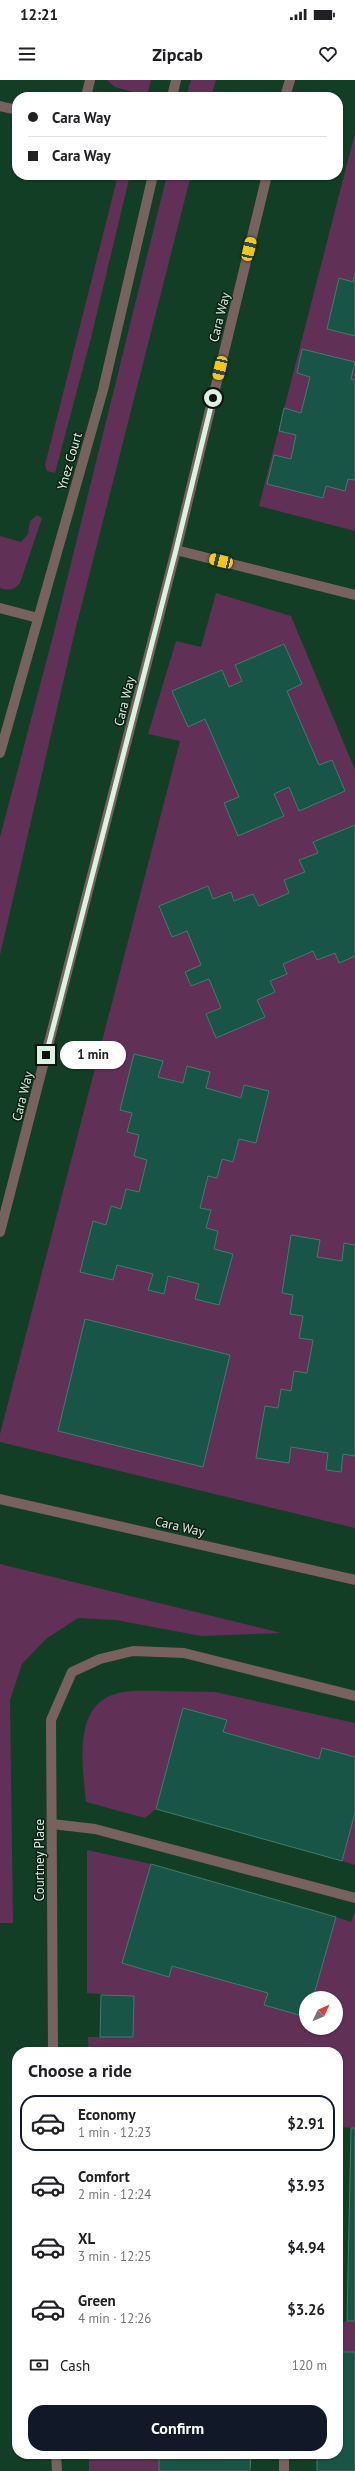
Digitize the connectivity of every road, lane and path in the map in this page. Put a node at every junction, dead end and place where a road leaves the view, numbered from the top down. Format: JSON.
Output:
{"nodes":[{"id":1,"x":90,"y":80,"type":"edge"},
{"id":2,"x":176,"y":80,"type":"edge"},
{"id":3,"x":290,"y":80,"type":"edge"},
{"id":4,"x":87,"y":92,"type":"edge"},
{"id":5,"x":173,"y":92,"type":"edge"},
{"id":6,"x":286,"y":92,"type":"edge"},
{"id":7,"x":0,"y":106,"type":"edge"},
{"id":8,"x":12,"y":109,"type":"edge"},
{"id":9,"x":152,"y":180,"type":"edge"},
{"id":10,"x":266,"y":180,"type":"edge"},
{"id":11,"x":176,"y":550,"type":"junction"},
{"id":12,"x":355,"y":595,"type":"edge"},
{"id":13,"x":0,"y":608,"type":"edge"},
{"id":14,"x":38,"y":618,"type":"junction"},
{"id":15,"x":0,"y":752,"type":"edge"},
{"id":16,"x":0,"y":1232,"type":"edge"},
{"id":17,"x":0,"y":1499,"type":"edge"},
{"id":18,"x":355,"y":1580,"type":"edge"},
{"id":19,"x":355,"y":1696,"type":"edge"},
{"id":20,"x":52,"y":1824,"type":"junction"},
{"id":21,"x":355,"y":1898,"type":"edge"},
{"id":22,"x":54,"y":2047,"type":"edge"},
{"id":23,"x":56,"y":2459,"type":"edge"},
{"id":24,"x":284,"y":2459,"type":"edge"},
{"id":25,"x":57,"y":2471,"type":"edge"},
{"id":26,"x":284,"y":2471,"type":"edge"}],
"edges":[{"from":1,"to":4,"type":"street"},
{"from":2,"to":5,"type":"street"},
{"from":3,"to":6,"type":"street"},
{"from":7,"to":8,"type":"street"},
{"from":9,"to":14,"type":"street","name":"Ynez Court"},
{"from":10,"to":11,"type":"street","name":"Cara Way"},
{"from":11,"to":12,"type":"street"},
{"from":11,"to":16,"type":"street","name":"Cara Way"},
{"from":13,"to":14,"type":"street"},
{"from":14,"to":15,"type":"street","name":"Ynez Court"},
{"from":17,"to":18,"type":"street","name":"Cara Way"},
{"from":19,"to":20,"type":"street","name":"Courtney Place"},
{"from":20,"to":21,"type":"street"},
{"from":20,"to":22,"type":"street","name":"Courtney Place"},
{"from":23,"to":25,"type":"street"},
{"from":24,"to":26,"type":"street"}]}
